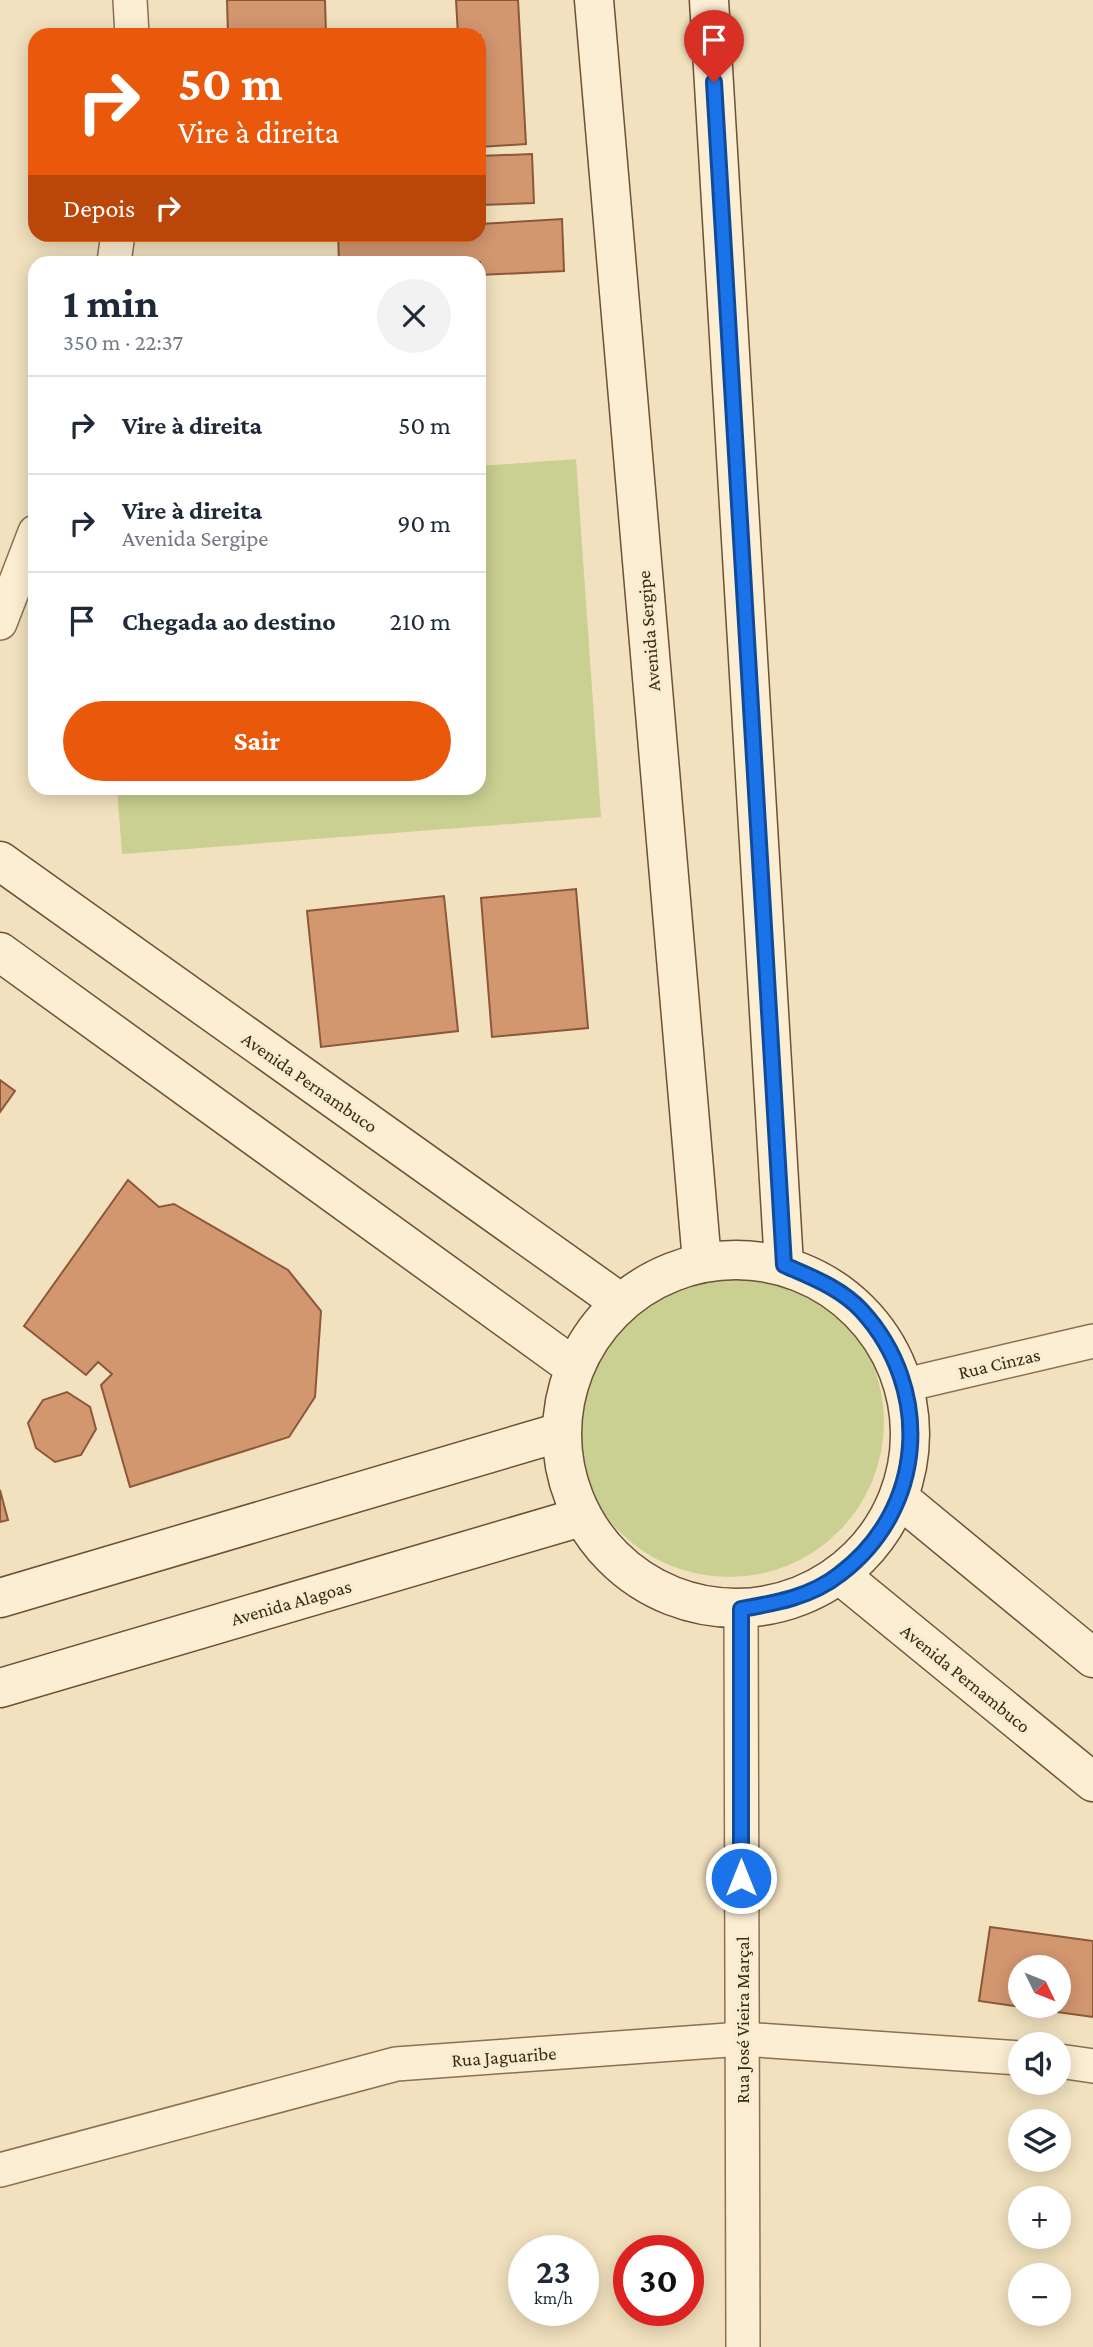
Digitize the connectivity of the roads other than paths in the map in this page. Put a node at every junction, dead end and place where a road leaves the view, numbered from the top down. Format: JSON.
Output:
{"nodes":[{"id":1,"x":130,"y":0,"type":"edge"},
{"id":2,"x":594,"y":0,"type":"edge"},
{"id":3,"x":709,"y":0,"type":"edge"},
{"id":4,"x":132,"y":28,"type":"edge"},
{"id":5,"x":28,"y":550,"type":"edge"},
{"id":6,"x":0,"y":623,"type":"edge"},
{"id":7,"x":0,"y":861,"type":"edge"},
{"id":8,"x":0,"y":952,"type":"edge"},
{"id":9,"x":702,"y":1262,"type":"junction"},
{"id":10,"x":784,"y":1265,"type":"junction"},
{"id":11,"x":621,"y":1303,"type":"junction"},
{"id":12,"x":1093,"y":1342,"type":"edge"},
{"id":13,"x":574,"y":1367,"type":"junction"},
{"id":14,"x":905,"y":1385,"type":"junction"},
{"id":15,"x":561,"y":1432,"type":"junction"},
{"id":16,"x":900,"y":1498,"type":"junction"},
{"id":17,"x":581,"y":1517,"type":"junction"},
{"id":18,"x":840,"y":1575,"type":"junction"},
{"id":19,"x":0,"y":1598,"type":"edge"},
{"id":20,"x":741,"y":1609,"type":"junction"},
{"id":21,"x":1093,"y":1658,"type":"edge"},
{"id":22,"x":0,"y":1688,"type":"edge"},
{"id":23,"x":1093,"y":1782,"type":"edge"},
{"id":24,"x":742,"y":2039,"type":"junction"},
{"id":25,"x":1008,"y":2057,"type":"edge"},
{"id":26,"x":1071,"y":2062,"type":"edge"},
{"id":27,"x":1093,"y":2066,"type":"edge"},
{"id":28,"x":0,"y":2169,"type":"edge"},
{"id":29,"x":743,"y":2347,"type":"edge"}],
"edges":[{"from":1,"to":4,"type":"street"},
{"from":2,"to":9,"type":"street","name":"Avenida Sergipe"},
{"from":3,"to":10,"type":"street"},
{"from":5,"to":6,"type":"street"},
{"from":7,"to":11,"type":"street","name":"Avenida Pernambuco"},
{"from":8,"to":13,"type":"street"},
{"from":9,"to":10,"type":"street"},
{"from":9,"to":11,"type":"street"},
{"from":10,"to":14,"type":"street"},
{"from":11,"to":13,"type":"street"},
{"from":12,"to":14,"type":"street","name":"Rua Cinzas"},
{"from":13,"to":15,"type":"street"},
{"from":14,"to":16,"type":"street"},
{"from":15,"to":17,"type":"street"},
{"from":15,"to":19,"type":"street"},
{"from":16,"to":18,"type":"street"},
{"from":16,"to":21,"type":"street"},
{"from":17,"to":20,"type":"street"},
{"from":17,"to":22,"type":"street","name":"Avenida Alagoas"},
{"from":18,"to":20,"type":"street"},
{"from":18,"to":23,"type":"street","name":"Avenida Pernambuco"},
{"from":20,"to":24,"type":"street","name":"Rua José Vieira Marçal"},
{"from":24,"to":25,"type":"street","name":"Rua Jaguaribe"},
{"from":24,"to":28,"type":"street","name":"Rua Jaguaribe"},
{"from":24,"to":29,"type":"street","name":"Rua José Vieira Marçal"},
{"from":26,"to":27,"type":"street"}]}
